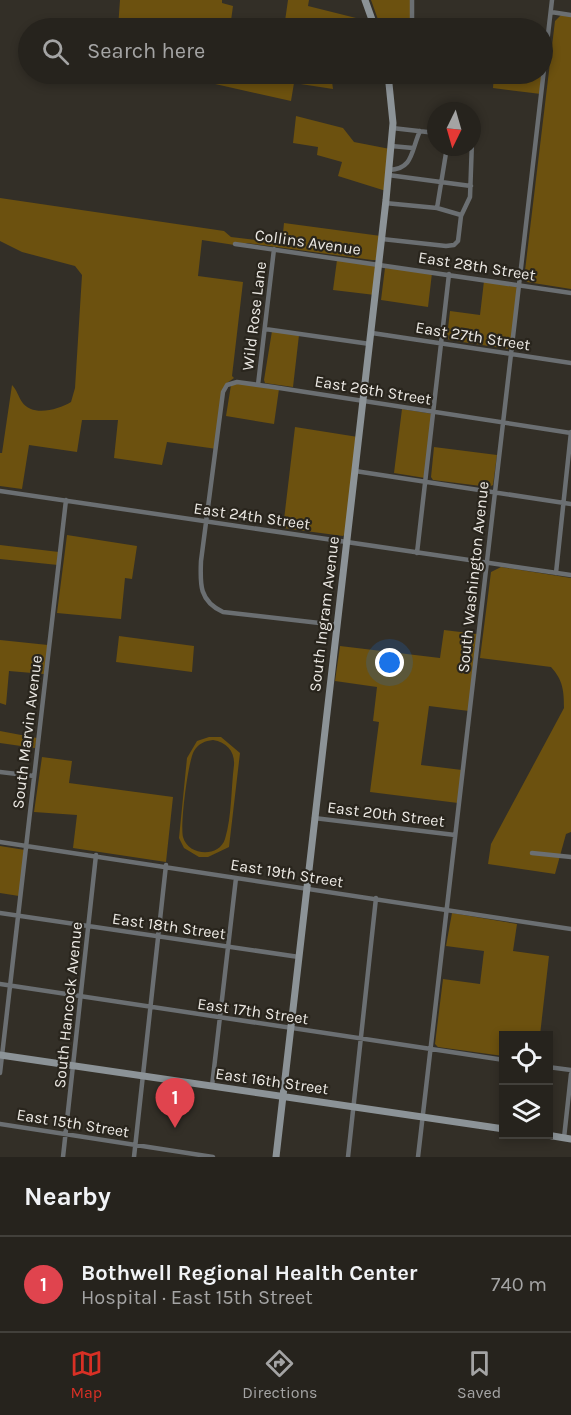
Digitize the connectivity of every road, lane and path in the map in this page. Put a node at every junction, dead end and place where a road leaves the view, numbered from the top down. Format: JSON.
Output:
{"nodes":[{"id":1,"x":365,"y":0,"type":"edge"},
{"id":2,"x":412,"y":0,"type":"edge"},
{"id":3,"x":552,"y":0,"type":"edge"},
{"id":4,"x":551,"y":12,"type":"junction"},
{"id":5,"x":571,"y":15,"type":"edge"},
{"id":6,"x":371,"y":18,"type":"edge"},
{"id":7,"x":412,"y":18,"type":"edge"},
{"id":8,"x":550,"y":18,"type":"edge"},
{"id":9,"x":390,"y":84,"type":"edge"},
{"id":10,"x":543,"y":84,"type":"edge"},
{"id":11,"x":392,"y":128,"type":"junction"},
{"id":12,"x":420,"y":131,"type":"junction"},
{"id":13,"x":427,"y":132,"type":"edge"},
{"id":14,"x":391,"y":146,"type":"junction"},
{"id":15,"x":413,"y":148,"type":"junction"},
{"id":16,"x":446,"y":156,"type":"edge"},
{"id":17,"x":472,"y":156,"type":"edge"},
{"id":18,"x":388,"y":173,"type":"junction"},
{"id":19,"x":443,"y":183,"type":"junction"},
{"id":20,"x":471,"y":186,"type":"junction"},
{"id":21,"x":386,"y":203,"type":"junction"},
{"id":22,"x":437,"y":208,"type":"junction"},
{"id":23,"x":461,"y":215,"type":"junction"},
{"id":24,"x":382,"y":238,"type":"junction"},
{"id":25,"x":235,"y":244,"type":"dead end"},
{"id":26,"x":274,"y":249,"type":"junction"},
{"id":27,"x":379,"y":264,"type":"junction"},
{"id":28,"x":449,"y":274,"type":"junction"},
{"id":29,"x":519,"y":285,"type":"junction"},
{"id":30,"x":571,"y":293,"type":"edge"},
{"id":31,"x":265,"y":329,"type":"junction"},
{"id":32,"x":372,"y":333,"type":"junction"},
{"id":33,"x":441,"y":342,"type":"junction"},
{"id":34,"x":370,"y":344,"type":"junction"},
{"id":35,"x":511,"y":354,"type":"junction"},
{"id":36,"x":571,"y":363,"type":"edge"},
{"id":37,"x":258,"y":385,"type":"junction"},
{"id":38,"x":363,"y":401,"type":"junction"},
{"id":39,"x":433,"y":412,"type":"junction"},
{"id":40,"x":502,"y":422,"type":"junction"},
{"id":41,"x":571,"y":432,"type":"edge"},
{"id":42,"x":355,"y":471,"type":"junction"},
{"id":43,"x":425,"y":482,"type":"junction"},
{"id":44,"x":0,"y":491,"type":"edge"},
{"id":45,"x":494,"y":493,"type":"junction"},
{"id":46,"x":66,"y":501,"type":"junction"},
{"id":47,"x":563,"y":502,"type":"junction"},
{"id":48,"x":571,"y":504,"type":"edge"},
{"id":49,"x":206,"y":521,"type":"junction"},
{"id":50,"x":346,"y":542,"type":"junction"},
{"id":51,"x":417,"y":553,"type":"junction"},
{"id":52,"x":485,"y":563,"type":"junction"},
{"id":53,"x":556,"y":573,"type":"junction"},
{"id":54,"x":571,"y":575,"type":"edge"},
{"id":55,"x":337,"y":625,"type":"junction"},
{"id":56,"x":0,"y":771,"type":"edge"},
{"id":57,"x":34,"y":777,"type":"junction"},
{"id":58,"x":314,"y":818,"type":"junction"},
{"id":59,"x":455,"y":835,"type":"junction"},
{"id":60,"x":0,"y":842,"type":"edge"},
{"id":61,"x":24,"y":846,"type":"junction"},
{"id":62,"x":532,"y":852,"type":"dead end"},
{"id":63,"x":96,"y":855,"type":"junction"},
{"id":64,"x":571,"y":857,"type":"edge"},
{"id":65,"x":166,"y":866,"type":"junction"},
{"id":66,"x":236,"y":878,"type":"junction"},
{"id":67,"x":305,"y":889,"type":"junction"},
{"id":68,"x":376,"y":898,"type":"junction"},
{"id":69,"x":447,"y":908,"type":"junction"},
{"id":70,"x":0,"y":913,"type":"edge"},
{"id":71,"x":17,"y":916,"type":"junction"},
{"id":72,"x":88,"y":926,"type":"junction"},
{"id":73,"x":571,"y":929,"type":"edge"},
{"id":74,"x":158,"y":936,"type":"junction"},
{"id":75,"x":228,"y":946,"type":"junction"},
{"id":76,"x":298,"y":957,"type":"junction"},
{"id":77,"x":0,"y":984,"type":"edge"},
{"id":78,"x":8,"y":986,"type":"junction"},
{"id":79,"x":80,"y":997,"type":"junction"},
{"id":80,"x":150,"y":1008,"type":"junction"},
{"id":81,"x":220,"y":1018,"type":"junction"},
{"id":82,"x":290,"y":1029,"type":"junction"},
{"id":83,"x":361,"y":1038,"type":"junction"},
{"id":84,"x":430,"y":1049,"type":"junction"},
{"id":85,"x":1,"y":1055,"type":"edge"},
{"id":86,"x":499,"y":1059,"type":"edge"},
{"id":87,"x":73,"y":1065,"type":"junction"},
{"id":88,"x":553,"y":1068,"type":"edge"},
{"id":89,"x":571,"y":1072,"type":"edge"},
{"id":90,"x":0,"y":1073,"type":"edge"},
{"id":91,"x":143,"y":1076,"type":"junction"},
{"id":92,"x":212,"y":1086,"type":"junction"},
{"id":93,"x":282,"y":1096,"type":"junction"},
{"id":94,"x":354,"y":1107,"type":"junction"},
{"id":95,"x":423,"y":1117,"type":"junction"},
{"id":96,"x":0,"y":1124,"type":"edge"},
{"id":97,"x":499,"y":1128,"type":"edge"},
{"id":98,"x":65,"y":1134,"type":"junction"},
{"id":99,"x":567,"y":1138,"type":"edge"},
{"id":100,"x":136,"y":1145,"type":"junction"},
{"id":101,"x":206,"y":1156,"type":"edge"},
{"id":102,"x":63,"y":1157,"type":"edge"},
{"id":103,"x":134,"y":1157,"type":"edge"},
{"id":104,"x":213,"y":1157,"type":"edge"},
{"id":105,"x":276,"y":1157,"type":"edge"},
{"id":106,"x":348,"y":1157,"type":"edge"},
{"id":107,"x":418,"y":1157,"type":"edge"}],
"edges":[{"from":1,"to":6,"type":"main road"},
{"from":2,"to":7,"type":"street"},
{"from":3,"to":4,"type":"street","name":"South Washington Avenue"},
{"from":4,"to":5,"type":"street"},
{"from":4,"to":8,"type":"street","name":"South Washington Avenue"},
{"from":9,"to":11,"type":"main road","name":"South Ingram Avenue"},
{"from":10,"to":29,"type":"street","name":"South Washington Avenue"},
{"from":11,"to":12,"type":"street"},
{"from":11,"to":14,"type":"main road","name":"South Ingram Avenue"},
{"from":12,"to":13,"type":"street"},
{"from":12,"to":15,"type":"street"},
{"from":14,"to":15,"type":"street"},
{"from":14,"to":18,"type":"main road","name":"South Ingram Avenue"},
{"from":15,"to":18,"type":"street"},
{"from":16,"to":19,"type":"street"},
{"from":17,"to":20,"type":"street"},
{"from":18,"to":19,"type":"street"},
{"from":18,"to":21,"type":"main road","name":"South Ingram Avenue"},
{"from":19,"to":20,"type":"street"},
{"from":19,"to":22,"type":"street"},
{"from":20,"to":23,"type":"street"},
{"from":21,"to":22,"type":"street"},
{"from":21,"to":24,"type":"main road","name":"South Ingram Avenue"},
{"from":22,"to":23,"type":"street"},
{"from":23,"to":24,"type":"street"},
{"from":24,"to":27,"type":"main road","name":"South Ingram Avenue"},
{"from":25,"to":26,"type":"street","name":"Collins Avenue"},
{"from":26,"to":27,"type":"street","name":"Collins Avenue"},
{"from":26,"to":31,"type":"street","name":"Wild Rose Lane"},
{"from":27,"to":28,"type":"street","name":"East 28th Street"},
{"from":27,"to":32,"type":"main road","name":"South Ingram Avenue"},
{"from":28,"to":29,"type":"street","name":"East 28th Street"},
{"from":28,"to":33,"type":"street"},
{"from":29,"to":30,"type":"street","name":"East 28th Street"},
{"from":29,"to":35,"type":"street","name":"South Washington Avenue"},
{"from":31,"to":34,"type":"street"},
{"from":31,"to":37,"type":"street","name":"Wild Rose Lane"},
{"from":32,"to":33,"type":"street","name":"East 27th Street"},
{"from":32,"to":34,"type":"main road","name":"South Ingram Avenue"},
{"from":33,"to":35,"type":"street","name":"East 27th Street"},
{"from":33,"to":39,"type":"street"},
{"from":34,"to":38,"type":"main road","name":"South Ingram Avenue"},
{"from":35,"to":36,"type":"street","name":"East 27th Street"},
{"from":35,"to":40,"type":"street","name":"South Washington Avenue"},
{"from":37,"to":38,"type":"street","name":"East 26th Street"},
{"from":37,"to":49,"type":"street","name":"East 26th Street"},
{"from":38,"to":39,"type":"street","name":"East 26th Street"},
{"from":38,"to":42,"type":"main road","name":"South Ingram Avenue"},
{"from":39,"to":40,"type":"street","name":"East 26th Street"},
{"from":39,"to":43,"type":"street"},
{"from":40,"to":41,"type":"street","name":"East 26th Street"},
{"from":40,"to":45,"type":"street","name":"South Washington Avenue"},
{"from":41,"to":47,"type":"street"},
{"from":42,"to":43,"type":"street"},
{"from":42,"to":50,"type":"main road","name":"South Ingram Avenue"},
{"from":43,"to":45,"type":"street"},
{"from":43,"to":51,"type":"street"},
{"from":44,"to":46,"type":"street","name":"East 24th Street"},
{"from":45,"to":47,"type":"street"},
{"from":45,"to":52,"type":"street","name":"South Washington Avenue"},
{"from":46,"to":49,"type":"street","name":"East 24th Street"},
{"from":46,"to":57,"type":"street","name":"South Marvin Avenue"},
{"from":47,"to":48,"type":"street"},
{"from":47,"to":53,"type":"street"},
{"from":49,"to":50,"type":"street","name":"East 24th Street"},
{"from":49,"to":55,"type":"street","name":"East 26th Street"},
{"from":50,"to":51,"type":"street","name":"East 24th Street"},
{"from":50,"to":55,"type":"main road","name":"South Ingram Avenue"},
{"from":51,"to":52,"type":"street","name":"East 24th Street"},
{"from":52,"to":53,"type":"street","name":"East 24th Street"},
{"from":52,"to":59,"type":"street","name":"South Washington Avenue"},
{"from":53,"to":54,"type":"street","name":"East 24th Street"},
{"from":55,"to":58,"type":"main road","name":"South Ingram Avenue"},
{"from":56,"to":57,"type":"street"},
{"from":57,"to":61,"type":"street","name":"South Marvin Avenue"},
{"from":58,"to":59,"type":"street","name":"East 20th Street"},
{"from":58,"to":67,"type":"main road","name":"South Ingram Avenue"},
{"from":59,"to":69,"type":"street","name":"South Washington Avenue"},
{"from":60,"to":61,"type":"street","name":"East 19th Street"},
{"from":61,"to":63,"type":"street","name":"East 19th Street"},
{"from":61,"to":71,"type":"street","name":"South Marvin Avenue"},
{"from":62,"to":64,"type":"street"},
{"from":63,"to":65,"type":"street","name":"East 19th Street"},
{"from":63,"to":72,"type":"street","name":"South Hancock Avenue"},
{"from":65,"to":66,"type":"street","name":"East 19th Street"},
{"from":65,"to":74,"type":"street"},
{"from":66,"to":67,"type":"street","name":"East 19th Street"},
{"from":66,"to":75,"type":"street"},
{"from":67,"to":68,"type":"street","name":"East 19th Street"},
{"from":67,"to":76,"type":"main road","name":"South Ingram Avenue"},
{"from":68,"to":69,"type":"street","name":"East 19th Street"},
{"from":68,"to":83,"type":"street"},
{"from":69,"to":73,"type":"street","name":"East 19th Street"},
{"from":69,"to":84,"type":"street","name":"South Washington Avenue"},
{"from":70,"to":71,"type":"street","name":"East 18th Street"},
{"from":71,"to":72,"type":"street","name":"East 18th Street"},
{"from":71,"to":78,"type":"street","name":"South Marvin Avenue"},
{"from":72,"to":74,"type":"street","name":"East 18th Street"},
{"from":72,"to":79,"type":"street","name":"South Hancock Avenue"},
{"from":74,"to":75,"type":"street","name":"East 18th Street"},
{"from":74,"to":80,"type":"street"},
{"from":75,"to":76,"type":"street","name":"East 18th Street"},
{"from":75,"to":81,"type":"street"},
{"from":76,"to":82,"type":"main road","name":"South Ingram Avenue"},
{"from":77,"to":78,"type":"street","name":"East 17th Street"},
{"from":78,"to":79,"type":"street","name":"East 17th Street"},
{"from":78,"to":85,"type":"street","name":"South Marvin Avenue"},
{"from":79,"to":80,"type":"street","name":"East 17th Street"},
{"from":79,"to":87,"type":"street","name":"South Hancock Avenue"},
{"from":80,"to":81,"type":"street","name":"East 17th Street"},
{"from":80,"to":91,"type":"street"},
{"from":81,"to":82,"type":"street","name":"East 17th Street"},
{"from":81,"to":92,"type":"street"},
{"from":82,"to":83,"type":"street","name":"East 17th Street"},
{"from":82,"to":93,"type":"main road","name":"South Ingram Avenue"},
{"from":83,"to":84,"type":"street","name":"East 17th Street"},
{"from":83,"to":94,"type":"street"},
{"from":84,"to":86,"type":"street","name":"East 17th Street"},
{"from":84,"to":95,"type":"street","name":"South Washington Avenue"},
{"from":85,"to":87,"type":"main road","name":"East 16th Street"},
{"from":85,"to":90,"type":"street","name":"South Marvin Avenue"},
{"from":87,"to":91,"type":"main road","name":"East 16th Street"},
{"from":87,"to":98,"type":"street","name":"South Hancock Avenue"},
{"from":88,"to":89,"type":"street"},
{"from":89,"to":99,"type":"street"},
{"from":91,"to":92,"type":"main road","name":"East 16th Street"},
{"from":91,"to":100,"type":"street"},
{"from":92,"to":93,"type":"main road","name":"East 16th Street"},
{"from":93,"to":94,"type":"main road","name":"East 16th Street"},
{"from":93,"to":105,"type":"main road","name":"South Ingram Avenue"},
{"from":94,"to":95,"type":"main road","name":"East 16th Street"},
{"from":94,"to":106,"type":"street"},
{"from":95,"to":97,"type":"main road","name":"East 16th Street"},
{"from":95,"to":107,"type":"street","name":"South Washington Avenue"},
{"from":96,"to":98,"type":"street","name":"East 15th Street"},
{"from":98,"to":100,"type":"street","name":"East 15th Street"},
{"from":98,"to":102,"type":"street","name":"South Hancock Avenue"},
{"from":100,"to":101,"type":"street","name":"East 15th Street"},
{"from":100,"to":103,"type":"street"},
{"from":101,"to":104,"type":"street","name":"East 15th Street"}]}
